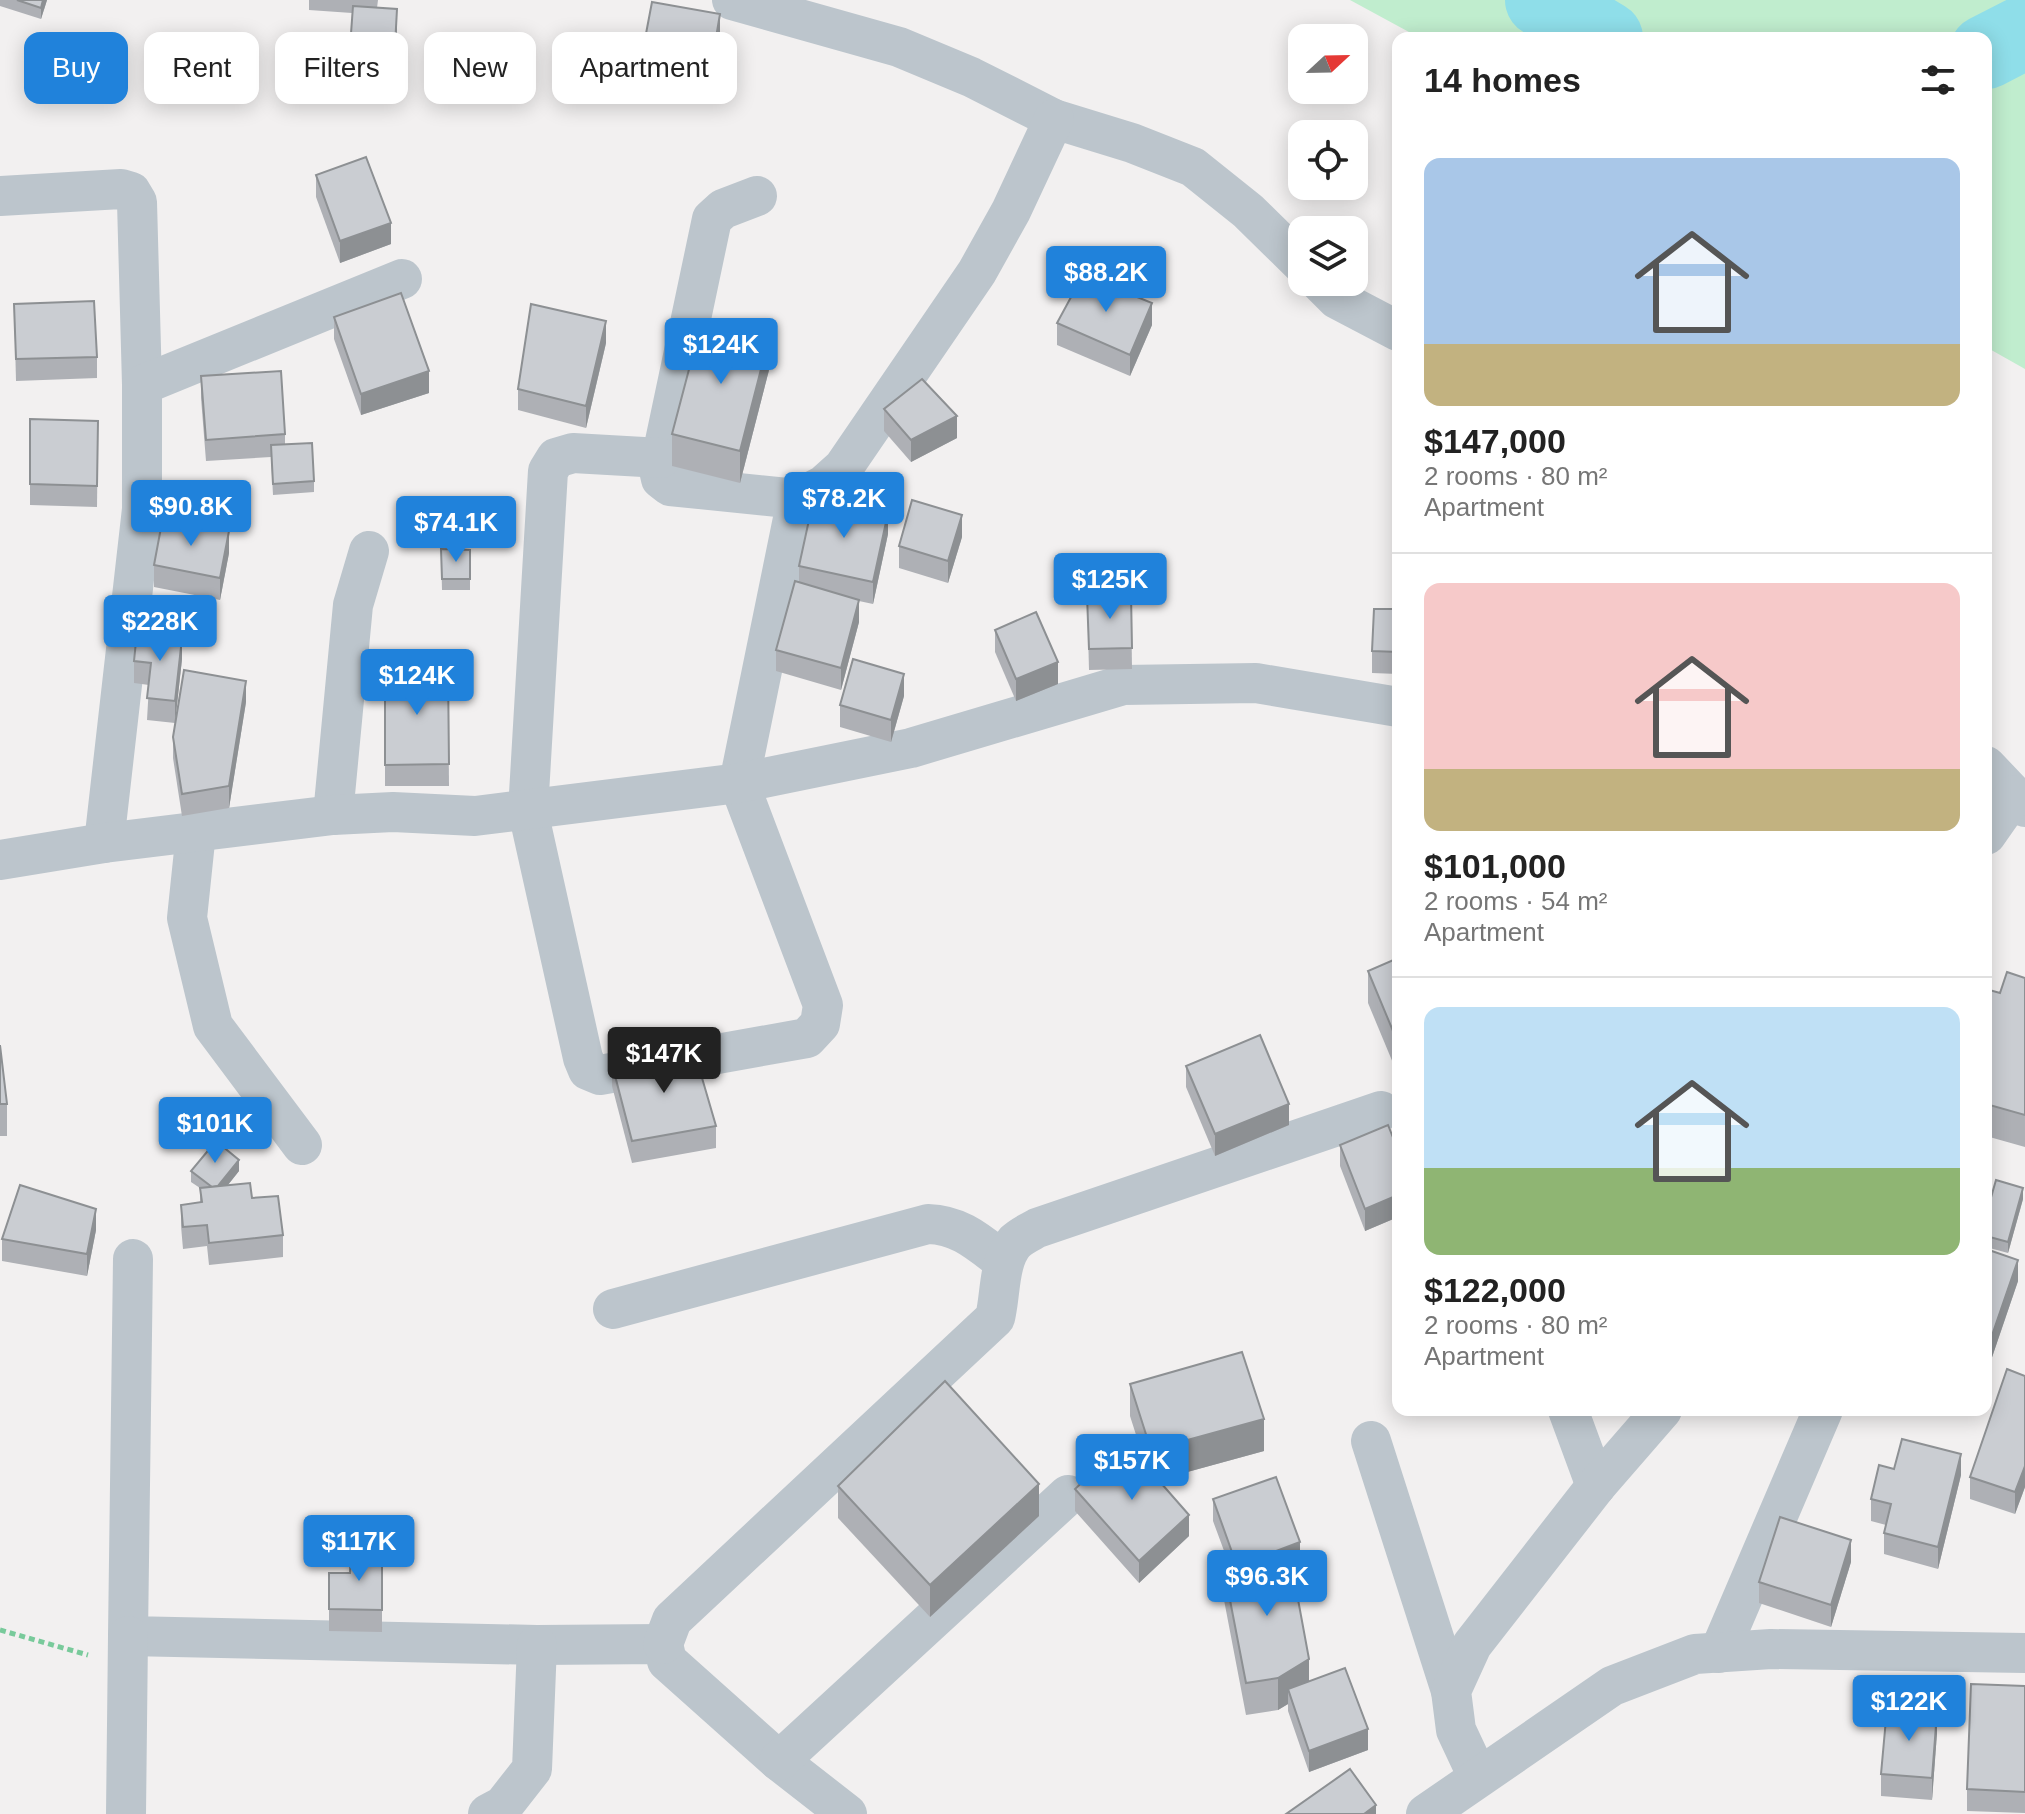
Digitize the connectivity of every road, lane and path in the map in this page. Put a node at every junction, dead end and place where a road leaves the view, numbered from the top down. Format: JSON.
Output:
{"nodes":[{"id":1,"x":732,"y":0,"type":"edge"},
{"id":2,"x":1054,"y":119,"type":"junction"},
{"id":3,"x":0,"y":196,"type":"edge"},
{"id":4,"x":757,"y":196,"type":"dead end"},
{"id":5,"x":1288,"y":250,"type":"edge"},
{"id":6,"x":402,"y":279,"type":"dead end"},
{"id":7,"x":1334,"y":296,"type":"edge"},
{"id":8,"x":1392,"y":328,"type":"edge"},
{"id":9,"x":142,"y":385,"type":"junction"},
{"id":10,"x":661,"y":458,"type":"junction"},
{"id":11,"x":797,"y":499,"type":"junction"},
{"id":12,"x":369,"y":551,"type":"dead end"},
{"id":13,"x":1392,"y":706,"type":"edge"},
{"id":14,"x":1992,"y":772,"type":"edge"},
{"id":15,"x":739,"y":783,"type":"junction"},
{"id":16,"x":2020,"y":801,"type":"edge"},
{"id":17,"x":528,"y":811,"type":"junction"},
{"id":18,"x":333,"y":815,"type":"junction"},
{"id":19,"x":1992,"y":829,"type":"edge"},
{"id":20,"x":196,"y":832,"type":"junction"},
{"id":21,"x":104,"y":843,"type":"junction"},
{"id":22,"x":0,"y":860,"type":"edge"},
{"id":23,"x":1381,"y":1111,"type":"dead end"},
{"id":24,"x":302,"y":1145,"type":"dead end"},
{"id":25,"x":133,"y":1259,"type":"dead end"},
{"id":26,"x":1003,"y":1261,"type":"junction"},
{"id":27,"x":613,"y":1309,"type":"dead end"},
{"id":28,"x":1570,"y":1416,"type":"edge"},
{"id":29,"x":1657,"y":1416,"type":"edge"},
{"id":30,"x":1820,"y":1416,"type":"edge"},
{"id":31,"x":1371,"y":1441,"type":"dead end"},
{"id":32,"x":1596,"y":1486,"type":"junction"},
{"id":33,"x":1068,"y":1495,"type":"dead end"},
{"id":34,"x":0,"y":1630,"type":"edge"},
{"id":35,"x":663,"y":1644,"type":"junction"},
{"id":36,"x":537,"y":1645,"type":"junction"},
{"id":37,"x":128,"y":1651,"type":"junction"},
{"id":38,"x":1719,"y":1653,"type":"junction"},
{"id":39,"x":2025,"y":1653,"type":"edge"},
{"id":40,"x":1451,"y":1691,"type":"junction"},
{"id":41,"x":779,"y":1761,"type":"junction"},
{"id":42,"x":1478,"y":1777,"type":"junction"},
{"id":43,"x":126,"y":1814,"type":"edge"},
{"id":44,"x":488,"y":1814,"type":"edge"},
{"id":45,"x":847,"y":1814,"type":"edge"},
{"id":46,"x":1426,"y":1814,"type":"edge"}],
"edges":[{"from":1,"to":2,"type":"street"},
{"from":2,"to":5,"type":"street"},
{"from":2,"to":11,"type":"street"},
{"from":3,"to":9,"type":"street"},
{"from":4,"to":10,"type":"street"},
{"from":6,"to":9,"type":"street"},
{"from":7,"to":8,"type":"street"},
{"from":9,"to":21,"type":"street"},
{"from":10,"to":11,"type":"street"},
{"from":10,"to":17,"type":"street"},
{"from":11,"to":15,"type":"street"},
{"from":12,"to":18,"type":"street"},
{"from":13,"to":15,"type":"street"},
{"from":14,"to":16,"type":"street"},
{"from":15,"to":17,"type":"street"},
{"from":15,"to":17,"type":"street"},
{"from":16,"to":19,"type":"street"},
{"from":17,"to":18,"type":"street"},
{"from":18,"to":20,"type":"street"},
{"from":20,"to":21,"type":"street"},
{"from":20,"to":24,"type":"street"},
{"from":21,"to":22,"type":"street"},
{"from":23,"to":26,"type":"street"},
{"from":25,"to":37,"type":"street"},
{"from":26,"to":27,"type":"street"},
{"from":26,"to":35,"type":"street"},
{"from":28,"to":32,"type":"street"},
{"from":29,"to":32,"type":"street"},
{"from":30,"to":38,"type":"street"},
{"from":31,"to":40,"type":"street"},
{"from":32,"to":40,"type":"street"},
{"from":33,"to":41,"type":"street"},
{"from":34,"to":37,"type":"path"},
{"from":35,"to":36,"type":"street"},
{"from":35,"to":41,"type":"street"},
{"from":36,"to":37,"type":"street"},
{"from":36,"to":44,"type":"street"},
{"from":37,"to":43,"type":"street"},
{"from":38,"to":39,"type":"street"},
{"from":38,"to":42,"type":"street"},
{"from":40,"to":42,"type":"street"},
{"from":41,"to":45,"type":"street"},
{"from":42,"to":46,"type":"street"}]}
